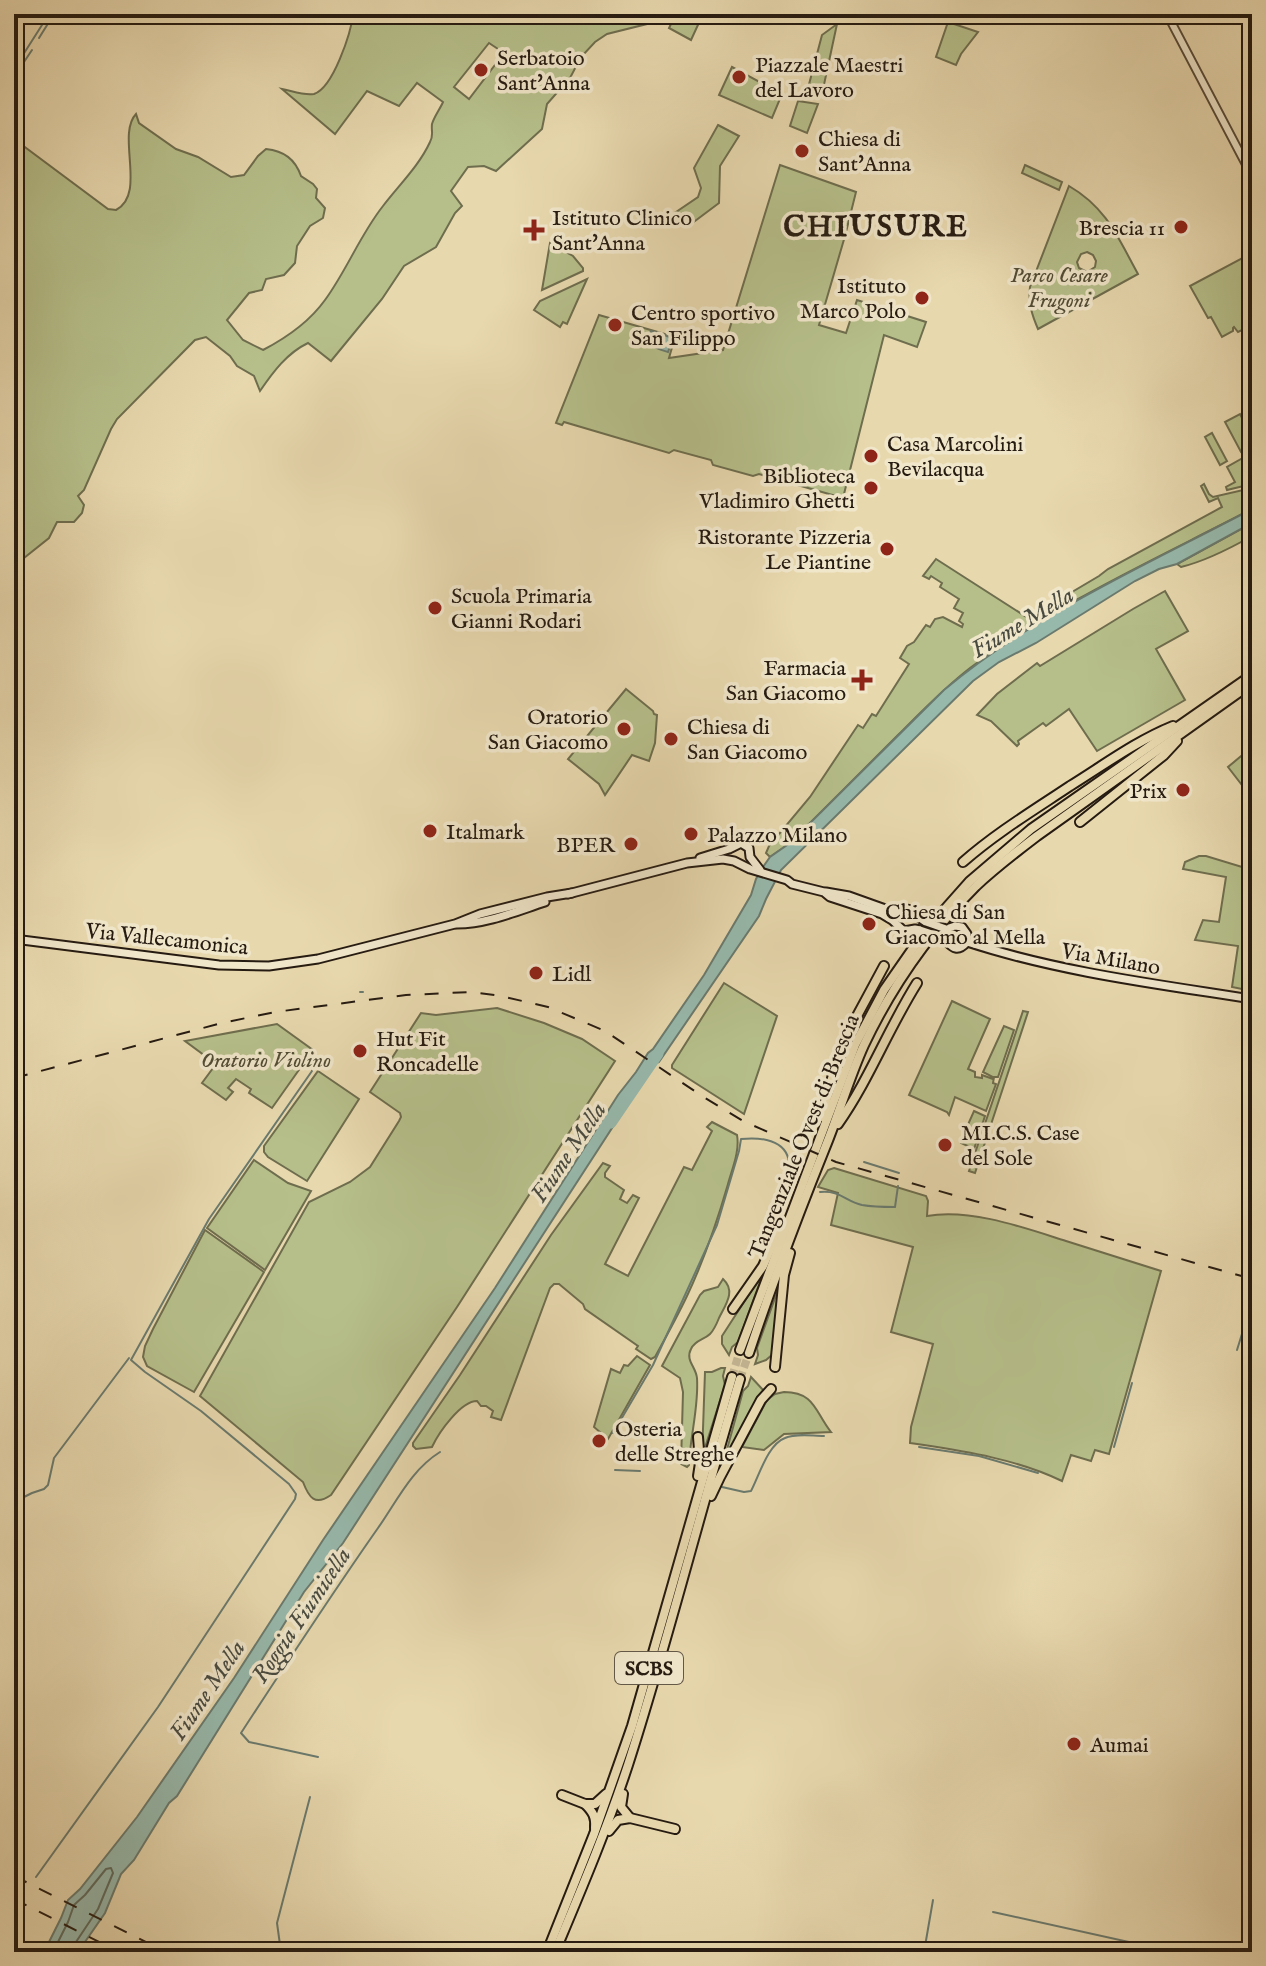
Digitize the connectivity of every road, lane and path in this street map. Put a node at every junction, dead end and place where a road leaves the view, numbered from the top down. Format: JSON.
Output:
{"nodes":[{"id":1,"x":1167,"y":14,"type":"edge"},
{"id":2,"x":1252,"y":176,"type":"edge"},
{"id":3,"x":1252,"y":675,"type":"edge"},
{"id":4,"x":1252,"y":683,"type":"edge"},
{"id":5,"x":1190,"y":723,"type":"junction"},
{"id":6,"x":1080,"y":822,"type":"dead end"},
{"id":7,"x":732,"y":847,"type":"junction"},
{"id":8,"x":750,"y":857,"type":"junction"},
{"id":9,"x":737,"y":862,"type":"junction"},
{"id":10,"x":963,"y":862,"type":"dead end"},
{"id":11,"x":687,"y":863,"type":"junction"},
{"id":12,"x":763,"y":872,"type":"junction"},
{"id":13,"x":824,"y":892,"type":"junction"},
{"id":14,"x":898,"y":912,"type":"junction"},
{"id":15,"x":922,"y":920,"type":"junction"},
{"id":16,"x":895,"y":923,"type":"junction"},
{"id":17,"x":917,"y":929,"type":"junction"},
{"id":18,"x":948,"y":929,"type":"junction"},
{"id":19,"x":14,"y":939,"type":"edge"},
{"id":20,"x":943,"y":939,"type":"junction"},
{"id":21,"x":967,"y":942,"type":"junction"},
{"id":22,"x":884,"y":966,"type":"dead end"},
{"id":23,"x":917,"y":983,"type":"dead end"},
{"id":24,"x":1252,"y":999,"type":"edge"},
{"id":25,"x":830,"y":1134,"type":"junction"},
{"id":26,"x":815,"y":1149,"type":"junction"},
{"id":27,"x":794,"y":1216,"type":"junction"},
{"id":28,"x":733,"y":1309,"type":"dead end"},
{"id":29,"x":744,"y":1352,"type":"tunnel mouth"},
{"id":30,"x":775,"y":1367,"type":"dead end"},
{"id":31,"x":736,"y":1378,"type":"tunnel mouth"},
{"id":32,"x":771,"y":1389,"type":"dead end"},
{"id":33,"x":698,"y":1437,"type":"dead end"},
{"id":34,"x":693,"y":1525,"type":"junction"},
{"id":35,"x":627,"y":1769,"type":"junction"},
{"id":36,"x":610,"y":1791,"type":"junction"},
{"id":37,"x":562,"y":1795,"type":"dead end"},
{"id":38,"x":585,"y":1804,"type":"junction"},
{"id":39,"x":630,"y":1818,"type":"junction"},
{"id":40,"x":675,"y":1829,"type":"dead end"},
{"id":41,"x":594,"y":1834,"type":"junction"},
{"id":42,"x":599,"y":1845,"type":"junction"},
{"id":43,"x":547,"y":1952,"type":"edge"},
{"id":44,"x":555,"y":1952,"type":"edge"}],
"edges":[{"from":1,"to":2,"type":"street"},
{"from":3,"to":5,"type":"highway","name":"Tangenziale Ovest di Brescia"},
{"from":4,"to":5,"type":"highway","name":"Tangenziale Ovest di Brescia"},
{"from":5,"to":6,"type":"highway"},
{"from":5,"to":10,"type":"highway"},
{"from":5,"to":25,"type":"highway","name":"Tangenziale Ovest di Brescia"},
{"from":5,"to":26,"type":"highway","name":"Tangenziale Ovest di Brescia"},
{"from":7,"to":8,"type":"main road"},
{"from":7,"to":9,"type":"main road"},
{"from":7,"to":11,"type":"main road","name":"Via Vallecamonica"},
{"from":8,"to":9,"type":"main road"},
{"from":8,"to":12,"type":"main road"},
{"from":9,"to":11,"type":"main road","name":"Via Vallecamonica"},
{"from":9,"to":12,"type":"main road","name":"Via Milano"},
{"from":11,"to":19,"type":"main road","name":"Via Vallecamonica"},
{"from":12,"to":13,"type":"main road","name":"Via Milano"},
{"from":13,"to":14,"type":"main road","name":"Via Milano"},
{"from":13,"to":16,"type":"main road","name":"Via Milano"},
{"from":14,"to":15,"type":"main road","name":"Via Milano"},
{"from":14,"to":16,"type":"main road"},
{"from":15,"to":17,"type":"main road"},
{"from":15,"to":18,"type":"main road","name":"Via Milano","bridge":true},
{"from":16,"to":17,"type":"main road","name":"Via Milano"},
{"from":17,"to":20,"type":"main road","name":"Via Milano","bridge":true},
{"from":18,"to":20,"type":"main road"},
{"from":18,"to":21,"type":"main road","name":"Via Milano"},
{"from":20,"to":21,"type":"main road","name":"Via Milano"},
{"from":21,"to":24,"type":"main road","name":"Via Milano"},
{"from":22,"to":26,"type":"highway"},
{"from":23,"to":25,"type":"highway"},
{"from":25,"to":27,"type":"highway","name":"Tangenziale Ovest di Brescia"},
{"from":26,"to":27,"type":"highway","name":"Tangenziale Ovest di Brescia"},
{"from":27,"to":28,"type":"highway"},
{"from":27,"to":29,"type":"highway","name":"Tangenziale Ovest di Brescia"},
{"from":27,"to":30,"type":"highway"},
{"from":31,"to":34,"type":"highway","number":"SCBS"},
{"from":32,"to":34,"type":"highway"},
{"from":33,"to":34,"type":"highway"},
{"from":34,"to":35,"type":"highway","number":"SCBS"},
{"from":34,"to":36,"type":"highway","number":"SCBS"},
{"from":35,"to":39,"type":"highway"},
{"from":35,"to":42,"type":"highway","number":"SCBS"},
{"from":36,"to":38,"type":"highway"},
{"from":36,"to":41,"type":"highway","number":"SCBS"},
{"from":37,"to":38,"type":"highway"},
{"from":38,"to":41,"type":"highway"},
{"from":39,"to":40,"type":"highway"},
{"from":39,"to":42,"type":"highway"},
{"from":41,"to":43,"type":"highway","number":"SCBS"},
{"from":42,"to":44,"type":"highway","number":"SCBS"}]}
